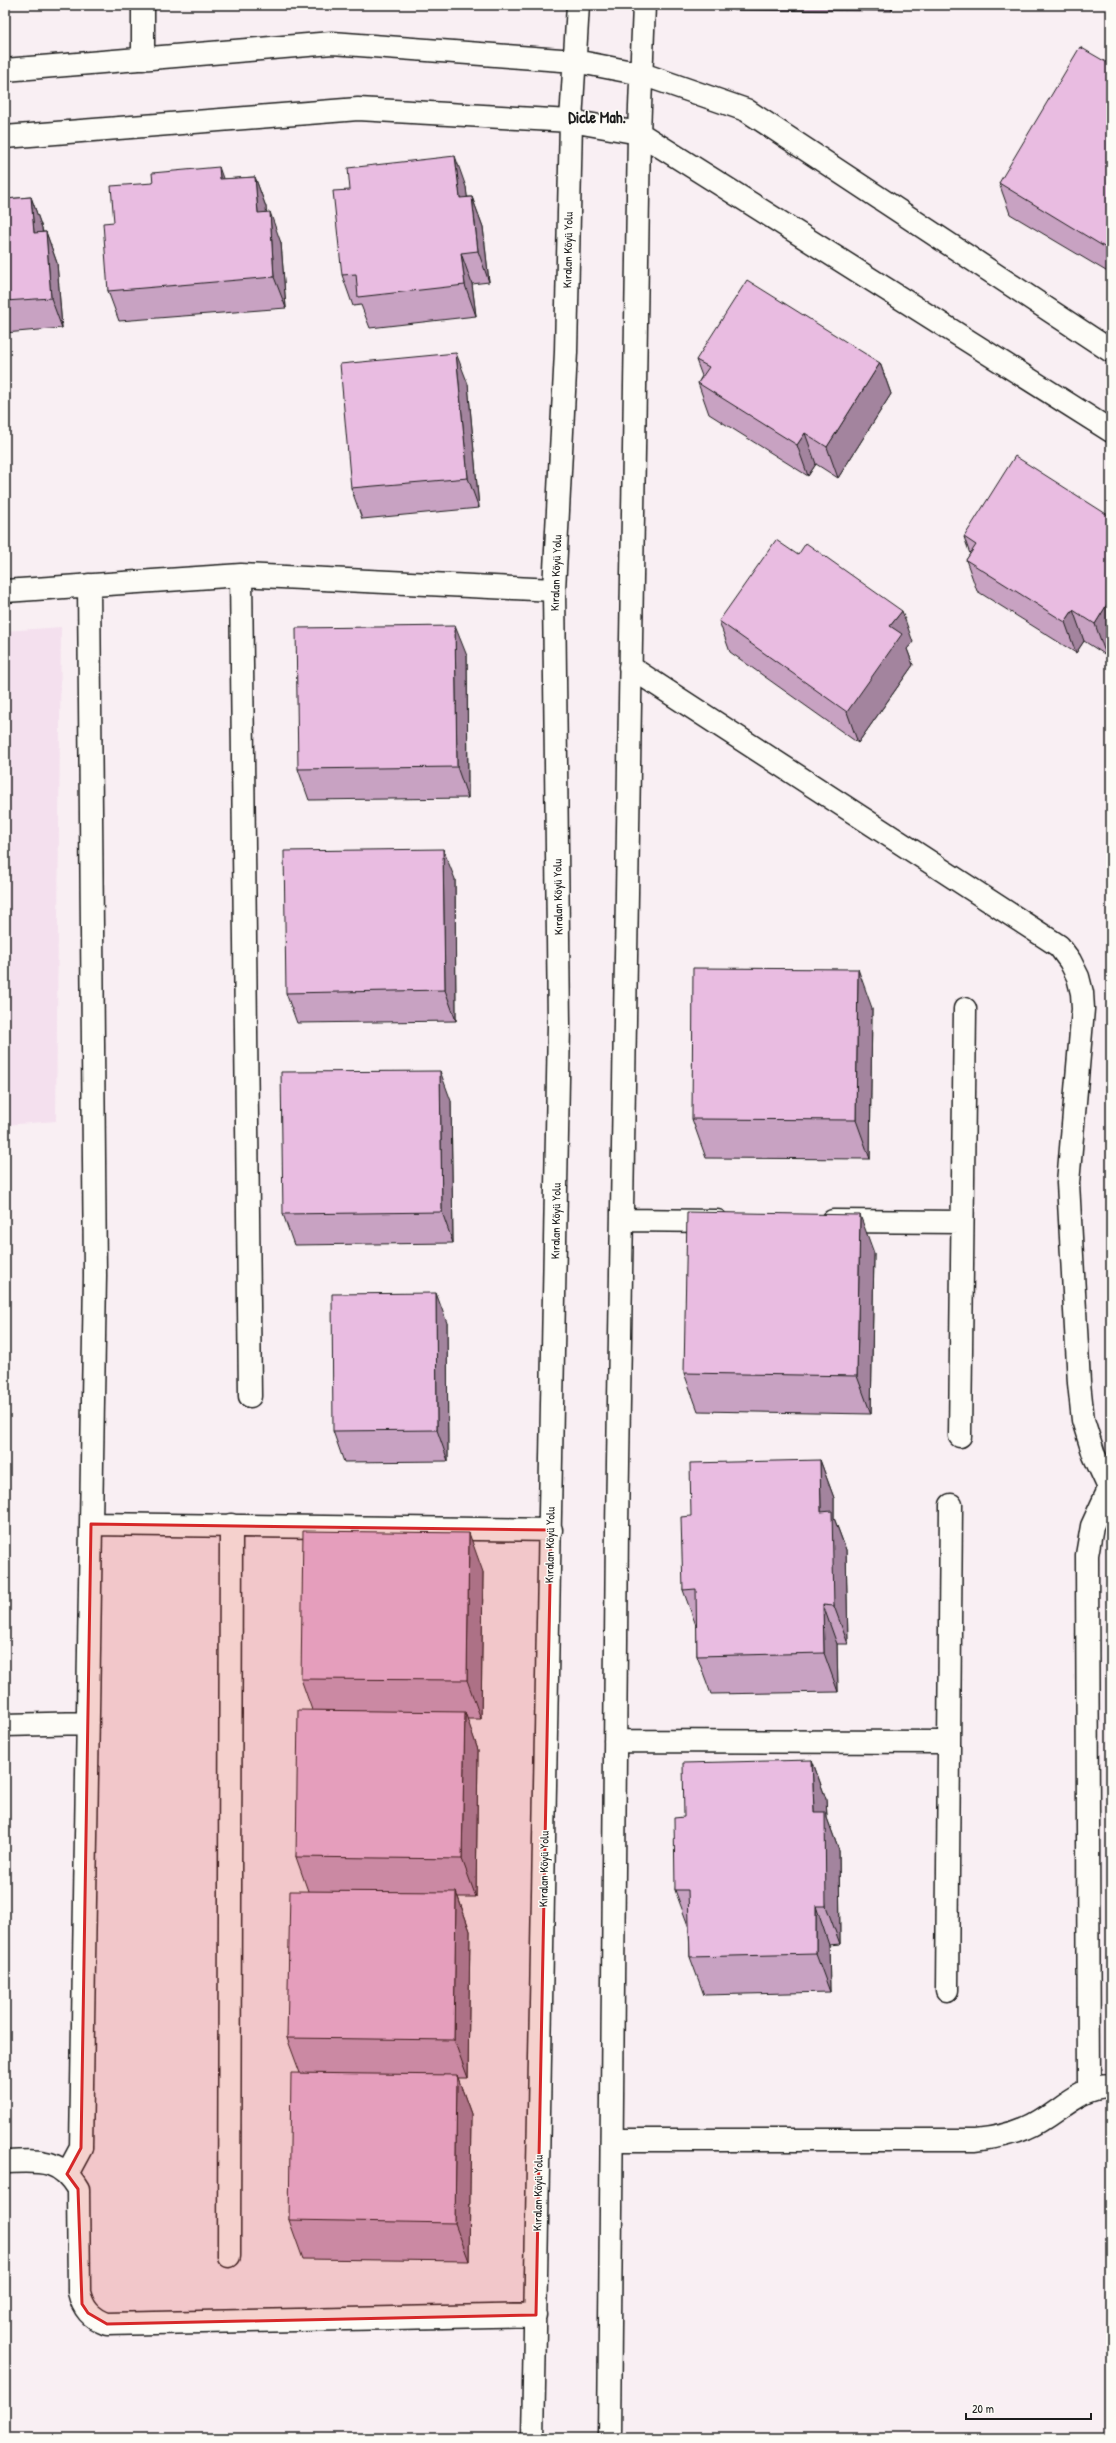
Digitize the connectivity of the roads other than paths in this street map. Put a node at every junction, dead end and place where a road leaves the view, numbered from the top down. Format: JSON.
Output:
{"nodes":[{"id":1,"x":143,"y":5,"type":"edge"},
{"id":2,"x":578,"y":5,"type":"edge"},
{"id":3,"x":644,"y":5,"type":"edge"},
{"id":4,"x":143,"y":59,"type":"junction"},
{"id":5,"x":575,"y":61,"type":"junction"},
{"id":6,"x":5,"y":70,"type":"edge"},
{"id":7,"x":642,"y":74,"type":"junction"},
{"id":8,"x":571,"y":121,"type":"junction"},
{"id":9,"x":639,"y":133,"type":"junction"},
{"id":10,"x":5,"y":137,"type":"edge"},
{"id":11,"x":1111,"y":351,"type":"edge"},
{"id":12,"x":1111,"y":431,"type":"edge"},
{"id":13,"x":241,"y":575,"type":"junction"},
{"id":14,"x":89,"y":585,"type":"junction"},
{"id":15,"x":554,"y":590,"type":"junction"},
{"id":16,"x":5,"y":591,"type":"edge"},
{"id":17,"x":630,"y":667,"type":"junction"},
{"id":18,"x":965,"y":1009,"type":"dead end"},
{"id":19,"x":622,"y":1220,"type":"junction"},
{"id":20,"x":740,"y":1221,"type":"edge"},
{"id":21,"x":812,"y":1221,"type":"edge"},
{"id":22,"x":962,"y":1222,"type":"junction"},
{"id":23,"x":250,"y":1396,"type":"dead end"},
{"id":24,"x":960,"y":1436,"type":"dead end"},
{"id":25,"x":1110,"y":1490,"type":"edge"},
{"id":26,"x":951,"y":1505,"type":"dead end"},
{"id":27,"x":91,"y":1524,"type":"junction"},
{"id":28,"x":231,"y":1525,"type":"junction"},
{"id":29,"x":551,"y":1530,"type":"junction"},
{"id":30,"x":88,"y":1723,"type":"junction"},
{"id":31,"x":5,"y":1725,"type":"edge"},
{"id":32,"x":615,"y":1741,"type":"junction"},
{"id":33,"x":949,"y":1742,"type":"junction"},
{"id":34,"x":947,"y":1990,"type":"dead end"},
{"id":35,"x":1111,"y":2086,"type":"edge"},
{"id":36,"x":1089,"y":2090,"type":"junction"},
{"id":37,"x":612,"y":2140,"type":"junction"},
{"id":38,"x":5,"y":2162,"type":"edge"},
{"id":39,"x":66,"y":2174,"type":"junction"},
{"id":40,"x":229,"y":2256,"type":"dead end"},
{"id":41,"x":536,"y":2315,"type":"junction"},
{"id":42,"x":533,"y":2438,"type":"edge"},
{"id":43,"x":609,"y":2438,"type":"edge"}],
"edges":[{"from":1,"to":4,"type":"street"},
{"from":2,"to":5,"type":"street","name":"Kıralan Köyü Yolu"},
{"from":3,"to":7,"type":"street"},
{"from":4,"to":5,"type":"street"},
{"from":4,"to":6,"type":"street"},
{"from":5,"to":7,"type":"street"},
{"from":5,"to":8,"type":"street","name":"Kıralan Köyü Yolu"},
{"from":7,"to":9,"type":"street"},
{"from":7,"to":11,"type":"street"},
{"from":8,"to":9,"type":"street"},
{"from":8,"to":10,"type":"street"},
{"from":8,"to":15,"type":"street","name":"Kıralan Köyü Yolu"},
{"from":9,"to":12,"type":"street"},
{"from":9,"to":17,"type":"street"},
{"from":13,"to":14,"type":"street"},
{"from":13,"to":15,"type":"street"},
{"from":13,"to":23,"type":"street"},
{"from":14,"to":16,"type":"street"},
{"from":14,"to":27,"type":"street"},
{"from":15,"to":29,"type":"street","name":"Kıralan Köyü Yolu"},
{"from":17,"to":19,"type":"street"},
{"from":17,"to":25,"type":"street"},
{"from":18,"to":22,"type":"street"},
{"from":19,"to":20,"type":"street"},
{"from":19,"to":32,"type":"street"},
{"from":21,"to":22,"type":"street"},
{"from":22,"to":24,"type":"street"},
{"from":25,"to":36,"type":"street"},
{"from":26,"to":33,"type":"street"},
{"from":27,"to":28,"type":"street"},
{"from":27,"to":30,"type":"street"},
{"from":28,"to":29,"type":"street"},
{"from":28,"to":40,"type":"street"},
{"from":29,"to":41,"type":"street","name":"Kıralan Köyü Yolu"},
{"from":30,"to":31,"type":"street"},
{"from":30,"to":39,"type":"street"},
{"from":32,"to":33,"type":"street"},
{"from":32,"to":37,"type":"street"},
{"from":33,"to":34,"type":"street"},
{"from":35,"to":36,"type":"street"},
{"from":36,"to":37,"type":"street"},
{"from":37,"to":43,"type":"street"},
{"from":38,"to":39,"type":"street"},
{"from":39,"to":41,"type":"street"},
{"from":41,"to":42,"type":"street","name":"Kıralan Köyü Yolu"}]}
